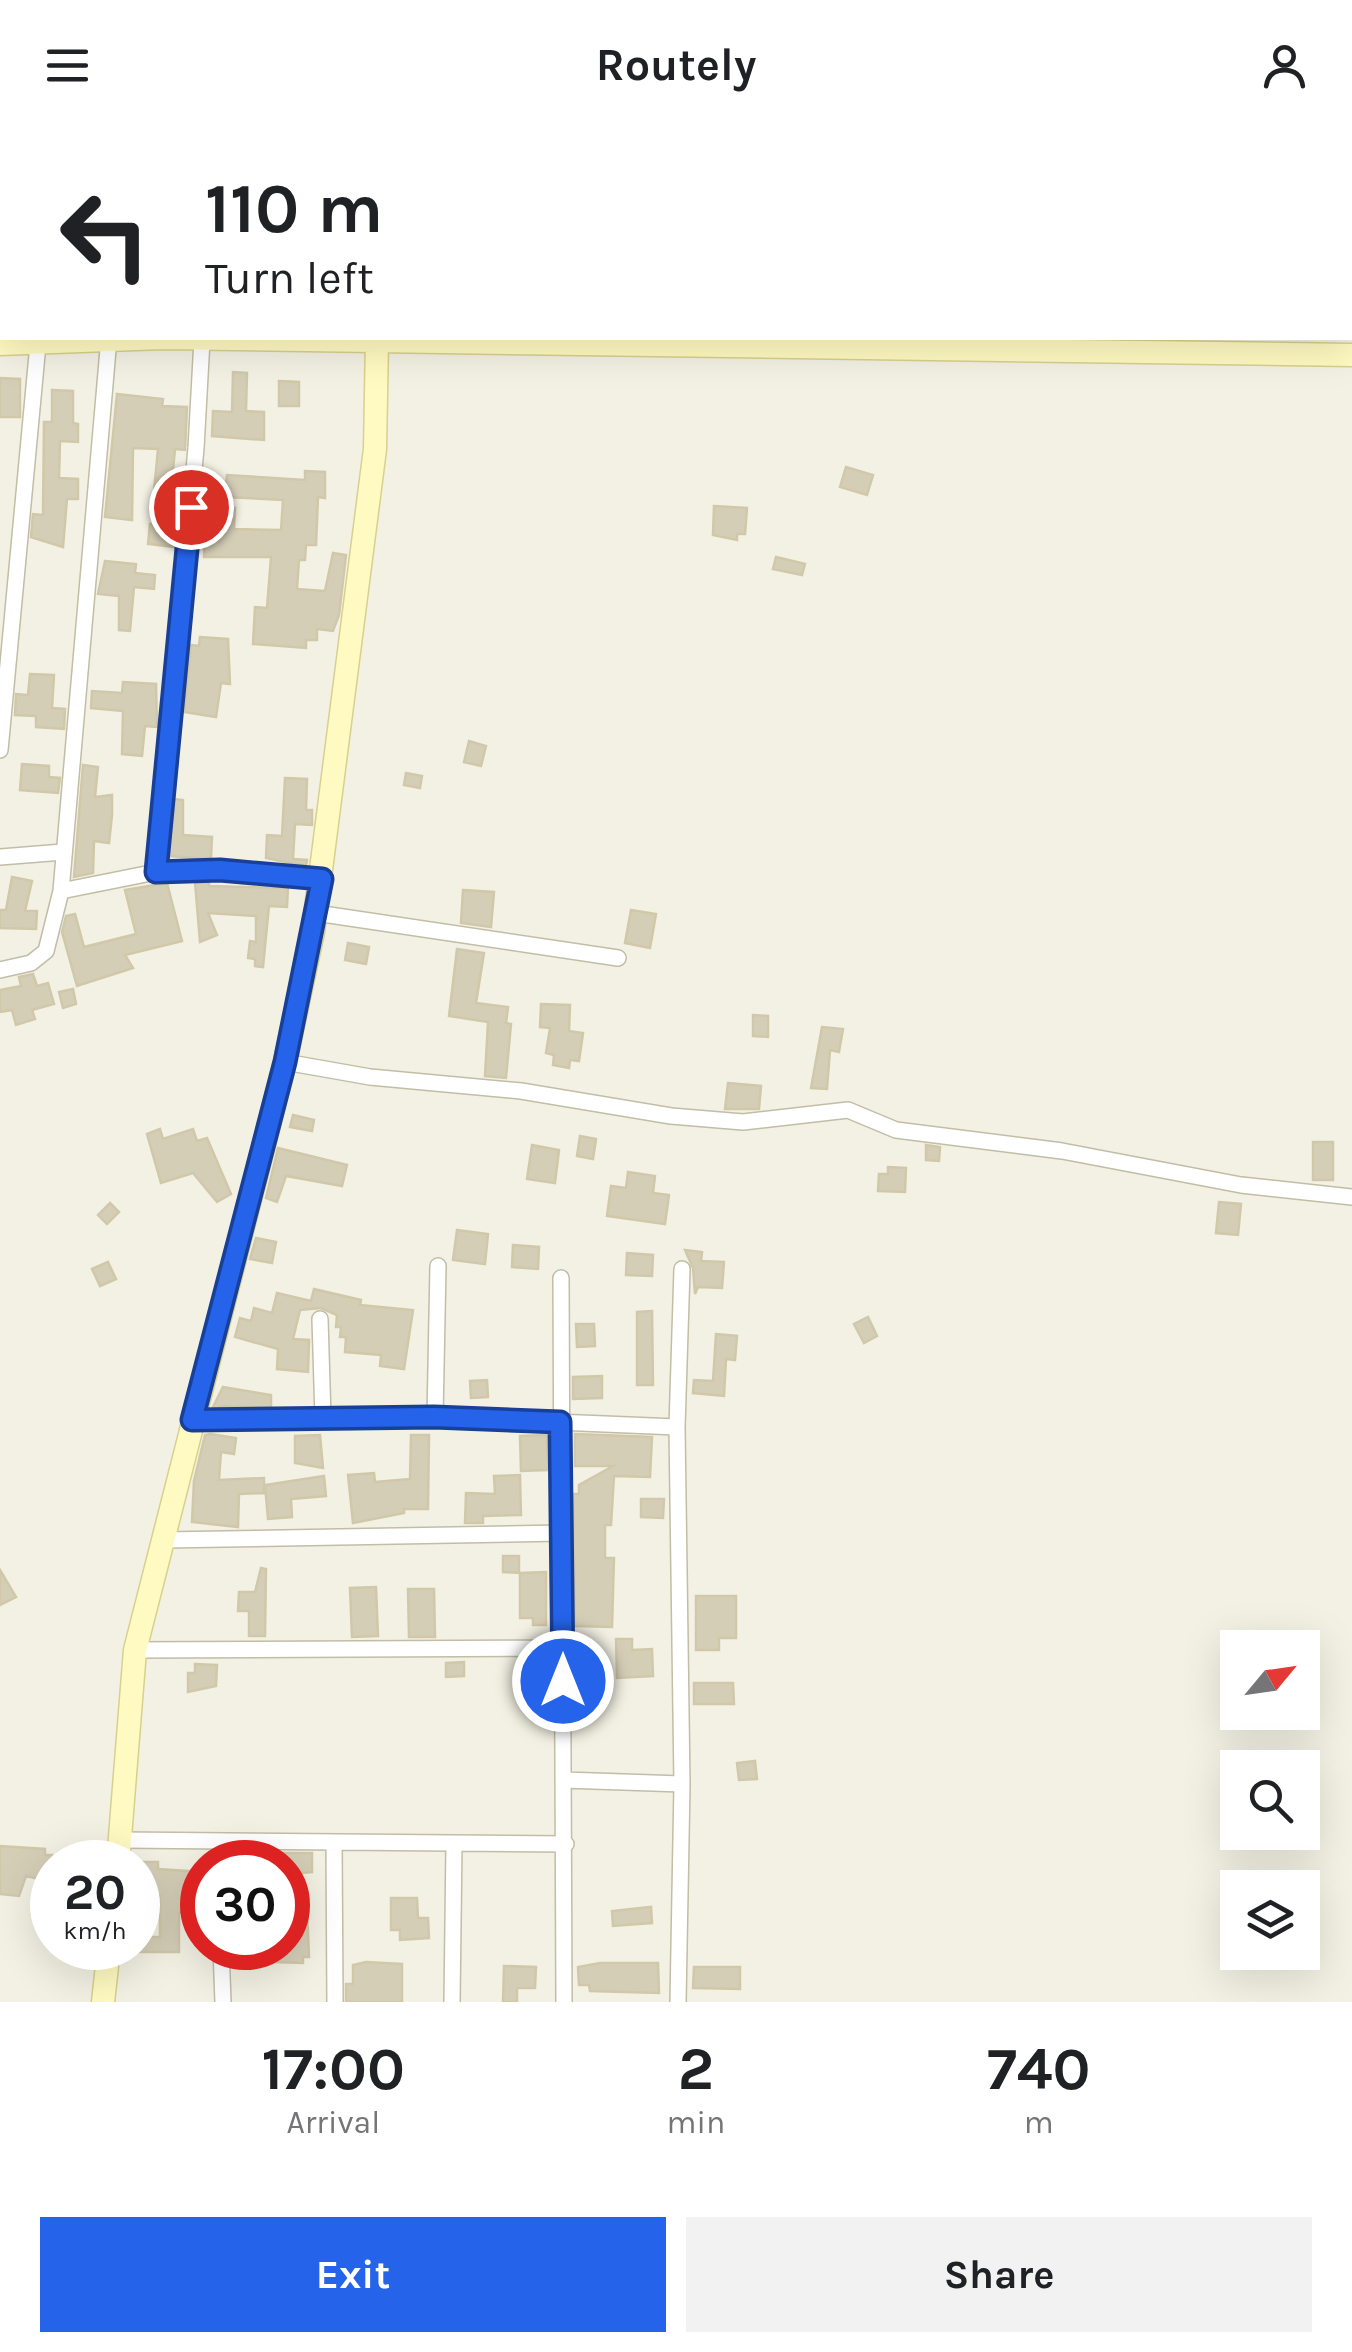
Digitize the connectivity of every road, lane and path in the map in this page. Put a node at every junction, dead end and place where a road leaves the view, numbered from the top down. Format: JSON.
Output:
{"nodes":[{"id":1,"x":95,"y":340,"type":"edge"},
{"id":2,"x":109,"y":340,"type":"edge"},
{"id":3,"x":202,"y":340,"type":"edge"},
{"id":4,"x":376,"y":340,"type":"edge"},
{"id":5,"x":484,"y":340,"type":"edge"},
{"id":6,"x":572,"y":340,"type":"edge"},
{"id":7,"x":684,"y":340,"type":"edge"},
{"id":8,"x":946,"y":342,"type":"edge"},
{"id":9,"x":0,"y":344,"type":"edge"},
{"id":10,"x":38,"y":344,"type":"junction"},
{"id":11,"x":1352,"y":354,"type":"edge"},
{"id":12,"x":0,"y":750,"type":"edge"},
{"id":13,"x":63,"y":852,"type":"junction"},
{"id":14,"x":0,"y":858,"type":"edge"},
{"id":15,"x":156,"y":872,"type":"junction"},
{"id":16,"x":322,"y":879,"type":"junction"},
{"id":17,"x":61,"y":891,"type":"junction"},
{"id":18,"x":316,"y":913,"type":"junction"},
{"id":19,"x":618,"y":958,"type":"dead end"},
{"id":20,"x":0,"y":970,"type":"edge"},
{"id":21,"x":285,"y":1062,"type":"junction"},
{"id":22,"x":1352,"y":1197,"type":"edge"},
{"id":23,"x":438,"y":1266,"type":"dead end"},
{"id":24,"x":682,"y":1269,"type":"dead end"},
{"id":25,"x":561,"y":1278,"type":"dead end"},
{"id":26,"x":320,"y":1319,"type":"dead end"},
{"id":27,"x":434,"y":1417,"type":"junction"},
{"id":28,"x":323,"y":1418,"type":"junction"},
{"id":29,"x":192,"y":1420,"type":"junction"},
{"id":30,"x":560,"y":1422,"type":"junction"},
{"id":31,"x":677,"y":1427,"type":"junction"},
{"id":32,"x":563,"y":1533,"type":"junction"},
{"id":33,"x":164,"y":1540,"type":"junction"},
{"id":34,"x":563,"y":1648,"type":"junction"},
{"id":35,"x":135,"y":1650,"type":"junction"},
{"id":36,"x":564,"y":1780,"type":"junction"},
{"id":37,"x":682,"y":1784,"type":"junction"},
{"id":38,"x":121,"y":1840,"type":"edge"},
{"id":39,"x":310,"y":1842,"type":"edge"},
{"id":40,"x":334,"y":1842,"type":"junction"},
{"id":41,"x":454,"y":1844,"type":"junction"},
{"id":42,"x":566,"y":1844,"type":"junction"},
{"id":43,"x":107,"y":1970,"type":"edge"},
{"id":44,"x":222,"y":1970,"type":"edge"},
{"id":45,"x":103,"y":2002,"type":"edge"},
{"id":46,"x":223,"y":2002,"type":"edge"},
{"id":47,"x":335,"y":2002,"type":"edge"},
{"id":48,"x":452,"y":2002,"type":"edge"},
{"id":49,"x":564,"y":2002,"type":"edge"},
{"id":50,"x":678,"y":2002,"type":"edge"}],
"edges":[{"from":1,"to":10,"type":"street"},
{"from":2,"to":13,"type":"street"},
{"from":3,"to":15,"type":"street"},
{"from":4,"to":16,"type":"street"},
{"from":5,"to":6,"type":"street"},
{"from":6,"to":7,"type":"street"},
{"from":7,"to":8,"type":"street"},
{"from":8,"to":11,"type":"street"},
{"from":9,"to":10,"type":"street"},
{"from":10,"to":12,"type":"street"},
{"from":13,"to":14,"type":"street"},
{"from":13,"to":17,"type":"street"},
{"from":15,"to":16,"type":"street"},
{"from":15,"to":17,"type":"street"},
{"from":16,"to":18,"type":"street"},
{"from":17,"to":20,"type":"street"},
{"from":18,"to":19,"type":"street"},
{"from":18,"to":21,"type":"street"},
{"from":21,"to":22,"type":"street"},
{"from":21,"to":29,"type":"street"},
{"from":23,"to":27,"type":"street"},
{"from":24,"to":31,"type":"street"},
{"from":25,"to":30,"type":"street"},
{"from":26,"to":28,"type":"street"},
{"from":27,"to":28,"type":"street"},
{"from":27,"to":30,"type":"street"},
{"from":28,"to":29,"type":"street"},
{"from":29,"to":33,"type":"street"},
{"from":30,"to":31,"type":"street"},
{"from":30,"to":32,"type":"street"},
{"from":31,"to":37,"type":"street"},
{"from":32,"to":33,"type":"street"},
{"from":32,"to":34,"type":"street"},
{"from":33,"to":35,"type":"street"},
{"from":34,"to":35,"type":"street"},
{"from":34,"to":36,"type":"street"},
{"from":35,"to":38,"type":"street"},
{"from":36,"to":37,"type":"street"},
{"from":36,"to":42,"type":"street"},
{"from":37,"to":50,"type":"street"},
{"from":39,"to":40,"type":"street"},
{"from":40,"to":41,"type":"street"},
{"from":40,"to":47,"type":"street"},
{"from":41,"to":42,"type":"street"},
{"from":41,"to":48,"type":"street"},
{"from":42,"to":49,"type":"street"},
{"from":43,"to":45,"type":"street"},
{"from":44,"to":46,"type":"street"}]}
